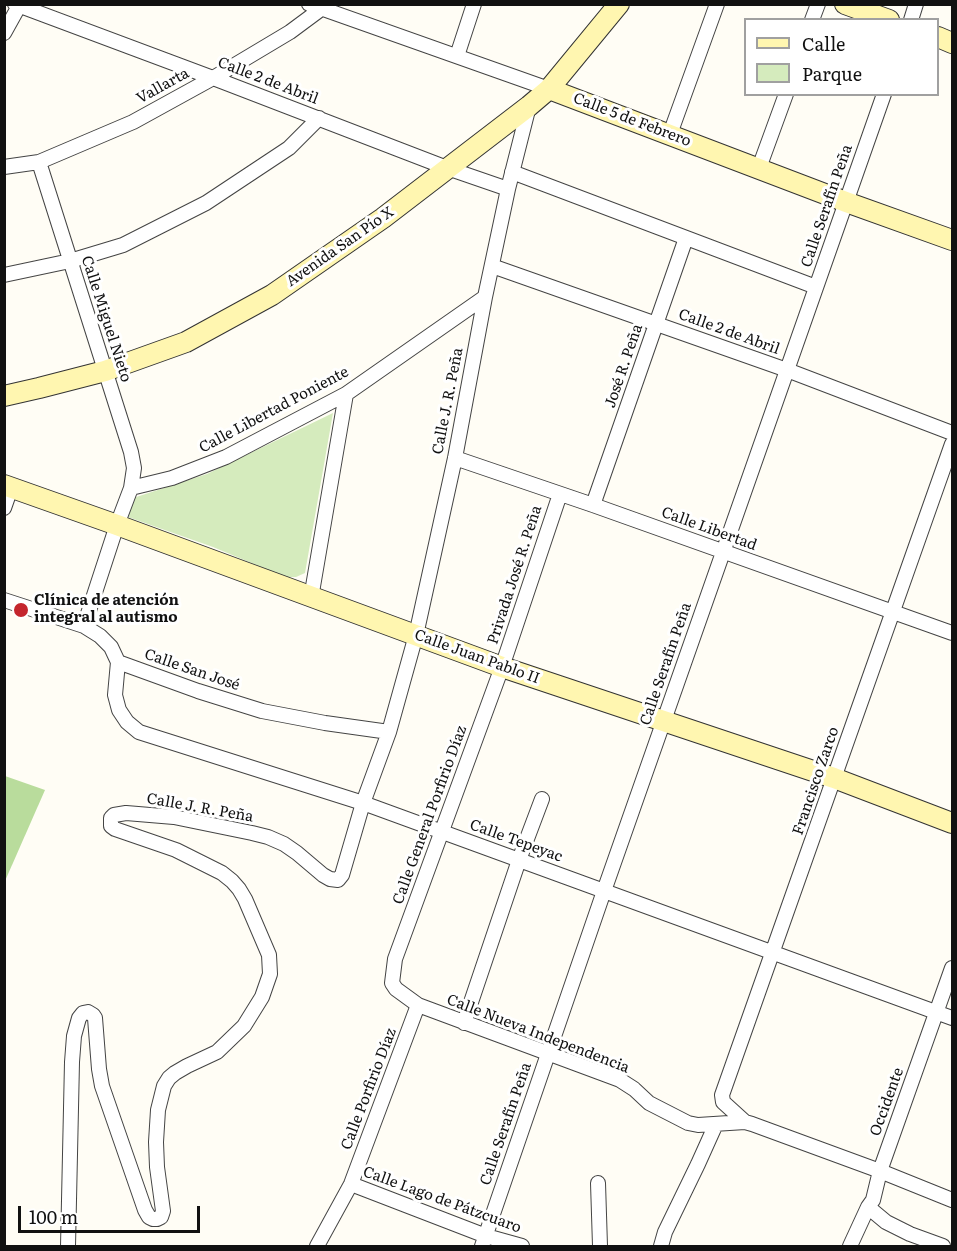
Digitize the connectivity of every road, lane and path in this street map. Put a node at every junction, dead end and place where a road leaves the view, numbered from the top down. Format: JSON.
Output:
{"nodes":[{"id":1,"x":474,"y":4,"type":"edge"},
{"id":2,"x":619,"y":4,"type":"edge"},
{"id":3,"x":717,"y":4,"type":"edge"},
{"id":4,"x":845,"y":4,"type":"edge"},
{"id":5,"x":17,"y":5,"type":"edge"},
{"id":6,"x":318,"y":6,"type":"edge"},
{"id":7,"x":884,"y":18,"type":"edge"},
{"id":8,"x":4,"y":33,"type":"edge"},
{"id":9,"x":456,"y":56,"type":"junction"},
{"id":10,"x":213,"y":78,"type":"junction"},
{"id":11,"x":549,"y":88,"type":"junction"},
{"id":12,"x":785,"y":96,"type":"edge"},
{"id":13,"x":883,"y":96,"type":"edge"},
{"id":14,"x":529,"y":106,"type":"junction"},
{"id":15,"x":319,"y":118,"type":"junction"},
{"id":16,"x":670,"y":134,"type":"junction"},
{"id":17,"x":39,"y":162,"type":"junction"},
{"id":18,"x":4,"y":167,"type":"edge"},
{"id":19,"x":447,"y":168,"type":"junction"},
{"id":20,"x":759,"y":168,"type":"junction"},
{"id":21,"x":512,"y":172,"type":"junction"},
{"id":22,"x":508,"y":189,"type":"junction"},
{"id":23,"x":846,"y":202,"type":"junction"},
{"id":24,"x":686,"y":238,"type":"junction"},
{"id":25,"x":952,"y":240,"type":"edge"},
{"id":26,"x":70,"y":261,"type":"junction"},
{"id":27,"x":492,"y":266,"type":"junction"},
{"id":28,"x":4,"y":275,"type":"edge"},
{"id":29,"x":816,"y":287,"type":"junction"},
{"id":30,"x":485,"y":297,"type":"junction"},
{"id":31,"x":656,"y":323,"type":"junction"},
{"id":32,"x":787,"y":370,"type":"junction"},
{"id":33,"x":105,"y":371,"type":"junction"},
{"id":34,"x":346,"y":394,"type":"junction"},
{"id":35,"x":4,"y":396,"type":"edge"},
{"id":36,"x":952,"y":433,"type":"edge"},
{"id":37,"x":952,"y":444,"type":"edge"},
{"id":38,"x":454,"y":458,"type":"junction"},
{"id":39,"x":8,"y":486,"type":"edge"},
{"id":40,"x":131,"y":488,"type":"junction"},
{"id":41,"x":560,"y":494,"type":"junction"},
{"id":42,"x":593,"y":506,"type":"junction"},
{"id":43,"x":4,"y":508,"type":"edge"},
{"id":44,"x":117,"y":525,"type":"junction"},
{"id":45,"x":723,"y":552,"type":"junction"},
{"id":46,"x":311,"y":598,"type":"junction"},
{"id":47,"x":4,"y":600,"type":"edge"},
{"id":48,"x":893,"y":611,"type":"junction"},
{"id":49,"x":84,"y":626,"type":"junction"},
{"id":50,"x":952,"y":633,"type":"edge"},
{"id":51,"x":416,"y":635,"type":"junction"},
{"id":52,"x":117,"y":662,"type":"junction"},
{"id":53,"x":502,"y":668,"type":"junction"},
{"id":54,"x":664,"y":721,"type":"junction"},
{"id":55,"x":389,"y":732,"type":"junction"},
{"id":56,"x":834,"y":778,"type":"junction"},
{"id":57,"x":542,"y":799,"type":"dead end"},
{"id":58,"x":363,"y":803,"type":"junction"},
{"id":59,"x":952,"y":823,"type":"edge"},
{"id":60,"x":442,"y":832,"type":"junction"},
{"id":61,"x":519,"y":860,"type":"junction"},
{"id":62,"x":604,"y":891,"type":"junction"},
{"id":63,"x":773,"y":952,"type":"junction"},
{"id":64,"x":952,"y":968,"type":"edge"},
{"id":65,"x":392,"y":975,"type":"joint"},
{"id":66,"x":418,"y":1005,"type":"junction"},
{"id":67,"x":937,"y":1012,"type":"junction"},
{"id":68,"x":952,"y":1018,"type":"edge"},
{"id":69,"x":464,"y":1023,"type":"junction"},
{"id":70,"x":548,"y":1053,"type":"junction"},
{"id":71,"x":745,"y":1122,"type":"junction"},
{"id":72,"x":716,"y":1124,"type":"junction"},
{"id":73,"x":880,"y":1171,"type":"junction"},
{"id":74,"x":598,"y":1183,"type":"dead end"},
{"id":75,"x":351,"y":1184,"type":"junction"},
{"id":76,"x":952,"y":1200,"type":"edge"},
{"id":77,"x":868,"y":1207,"type":"junction"},
{"id":78,"x":484,"y":1241,"type":"edge"},
{"id":79,"x":68,"y":1246,"type":"edge"},
{"id":80,"x":317,"y":1246,"type":"edge"},
{"id":81,"x":522,"y":1246,"type":"edge"},
{"id":82,"x":600,"y":1246,"type":"edge"},
{"id":83,"x":660,"y":1246,"type":"edge"},
{"id":84,"x":850,"y":1246,"type":"edge"},
{"id":85,"x":943,"y":1246,"type":"edge"}],
"edges":[{"from":1,"to":9,"type":"street"},
{"from":2,"to":11,"type":"street","name":"Avenida San Pío X"},
{"from":3,"to":16,"type":"street"},
{"from":4,"to":7,"type":"street"},
{"from":5,"to":8,"type":"street"},
{"from":5,"to":10,"type":"street","name":"Calle 2 de Abril"},
{"from":6,"to":9,"type":"street","name":"Calle 5 de Febrero"},
{"from":6,"to":10,"type":"street","name":"Vallarta"},
{"from":9,"to":11,"type":"street","name":"Calle 5 de Febrero"},
{"from":10,"to":15,"type":"street","name":"Calle 2 de Abril"},
{"from":10,"to":17,"type":"street","name":"Vallarta"},
{"from":11,"to":14,"type":"street","name":"Avenida San Pío X"},
{"from":11,"to":16,"type":"street","name":"Calle 5 de Febrero"},
{"from":12,"to":20,"type":"street"},
{"from":13,"to":23,"type":"street","name":"Calle Serafín Peña"},
{"from":14,"to":19,"type":"street","name":"Avenida San Pío X"},
{"from":14,"to":21,"type":"street","name":"Calle J. R. Peña"},
{"from":15,"to":19,"type":"street","name":"Calle 2 de Abril"},
{"from":15,"to":26,"type":"street"},
{"from":16,"to":20,"type":"street","name":"Calle 5 de Febrero"},
{"from":17,"to":18,"type":"street","name":"Vallarta"},
{"from":17,"to":26,"type":"street","name":"Calle Miguel Nieto"},
{"from":19,"to":22,"type":"street","name":"Calle 2 de Abril"},
{"from":19,"to":33,"type":"street","name":"Avenida San Pío X"},
{"from":20,"to":23,"type":"street","name":"Calle 5 de Febrero"},
{"from":21,"to":22,"type":"street","name":"Calle J. R. Peña"},
{"from":21,"to":24,"type":"street"},
{"from":22,"to":27,"type":"street","name":"Calle J. R. Peña"},
{"from":23,"to":25,"type":"street","name":"Calle 5 de Febrero"},
{"from":23,"to":29,"type":"street","name":"Calle Serafín Peña"},
{"from":24,"to":29,"type":"street"},
{"from":24,"to":31,"type":"street","name":"José R. Peña"},
{"from":26,"to":28,"type":"street"},
{"from":26,"to":33,"type":"street","name":"Calle Miguel Nieto"},
{"from":27,"to":30,"type":"street","name":"Calle J. R. Peña"},
{"from":27,"to":31,"type":"street","name":"Calle 2 de Abril"},
{"from":29,"to":32,"type":"street","name":"Calle Serafín Peña"},
{"from":30,"to":34,"type":"street","name":"Calle Libertad Poniente"},
{"from":30,"to":38,"type":"street","name":"Calle J. R. Peña"},
{"from":31,"to":32,"type":"street","name":"Calle 2 de Abril"},
{"from":31,"to":42,"type":"street","name":"José R. Peña"},
{"from":32,"to":36,"type":"street","name":"Calle 2 de Abril"},
{"from":32,"to":45,"type":"street","name":"Calle Serafín Peña"},
{"from":33,"to":35,"type":"street","name":"Avenida San Pío X"},
{"from":33,"to":40,"type":"street","name":"Calle Miguel Nieto"},
{"from":34,"to":40,"type":"street","name":"Calle Libertad Poniente"},
{"from":34,"to":46,"type":"street"},
{"from":37,"to":48,"type":"street","name":"Francisco Zarco"},
{"from":38,"to":41,"type":"street","name":"Calle Libertad"},
{"from":38,"to":51,"type":"street","name":"Calle J. R. Peña"},
{"from":39,"to":43,"type":"street"},
{"from":39,"to":44,"type":"street","name":"Calle Juan Pablo II"},
{"from":40,"to":44,"type":"street"},
{"from":41,"to":42,"type":"street","name":"Calle Libertad"},
{"from":41,"to":53,"type":"street","name":"Privada José R. Peña"},
{"from":42,"to":45,"type":"street","name":"Calle Libertad"},
{"from":44,"to":46,"type":"street","name":"Calle Juan Pablo II"},
{"from":44,"to":49,"type":"street"},
{"from":45,"to":48,"type":"street","name":"Calle Libertad"},
{"from":45,"to":54,"type":"street","name":"Calle Serafín Peña"},
{"from":46,"to":51,"type":"street","name":"Calle Juan Pablo II"},
{"from":47,"to":49,"type":"street"},
{"from":48,"to":50,"type":"street","name":"Calle Libertad"},
{"from":48,"to":56,"type":"street","name":"Francisco Zarco"},
{"from":49,"to":52,"type":"street"},
{"from":51,"to":53,"type":"street","name":"Calle Juan Pablo II"},
{"from":51,"to":55,"type":"street","name":"Calle J. R. Peña"},
{"from":52,"to":55,"type":"street","name":"Calle San José"},
{"from":52,"to":58,"type":"street","name":"Calle Tepeyac"},
{"from":53,"to":54,"type":"street","name":"Calle Juan Pablo II"},
{"from":53,"to":60,"type":"street","name":"Calle General Porfirio Díaz"},
{"from":54,"to":56,"type":"street","name":"Calle Juan Pablo II"},
{"from":54,"to":62,"type":"street","name":"Calle Serafín Peña"},
{"from":55,"to":58,"type":"street","name":"Calle J. R. Peña"},
{"from":56,"to":59,"type":"street","name":"Calle Juan Pablo II"},
{"from":56,"to":63,"type":"street","name":"Francisco Zarco"},
{"from":57,"to":61,"type":"street"},
{"from":58,"to":60,"type":"street","name":"Calle Tepeyac"},
{"from":58,"to":79,"type":"street","name":"Calle J. R. Peña"},
{"from":60,"to":61,"type":"street","name":"Calle Tepeyac"},
{"from":60,"to":65,"type":"street","name":"Calle General Porfirio Díaz"},
{"from":61,"to":62,"type":"street","name":"Calle Tepeyac"},
{"from":61,"to":69,"type":"street"},
{"from":62,"to":63,"type":"street","name":"Calle Tepeyac"},
{"from":62,"to":70,"type":"street","name":"Calle Serafín Peña"},
{"from":63,"to":67,"type":"street","name":"Calle Tepeyac"},
{"from":63,"to":71,"type":"street","name":"Francisco Zarco"},
{"from":64,"to":67,"type":"street","name":"Occidente"},
{"from":65,"to":66,"type":"street","name":"Calle Nueva Independencia"},
{"from":66,"to":69,"type":"street","name":"Calle Nueva Independencia"},
{"from":66,"to":75,"type":"street","name":"Calle Porfirio Díaz"},
{"from":67,"to":68,"type":"street","name":"Calle Tepeyac"},
{"from":67,"to":73,"type":"street","name":"Occidente"},
{"from":69,"to":70,"type":"street","name":"Calle Nueva Independencia"},
{"from":70,"to":72,"type":"street","name":"Calle Nueva Independencia"},
{"from":70,"to":78,"type":"street","name":"Calle Serafín Peña"},
{"from":71,"to":72,"type":"street","name":"Calle Nueva Independencia"},
{"from":71,"to":73,"type":"street","name":"Calle Nueva Independencia"},
{"from":72,"to":83,"type":"street"},
{"from":73,"to":76,"type":"street","name":"Calle Nueva Independencia"},
{"from":73,"to":77,"type":"street","name":"Occidente"},
{"from":74,"to":82,"type":"street"},
{"from":75,"to":78,"type":"street","name":"Calle Lago de Pátzcuaro"},
{"from":75,"to":80,"type":"street","name":"Calle Porfirio Díaz"},
{"from":77,"to":84,"type":"street","name":"Occidente"},
{"from":77,"to":85,"type":"street"},
{"from":78,"to":81,"type":"street","name":"Calle Lago de Pátzcuaro"}]}
